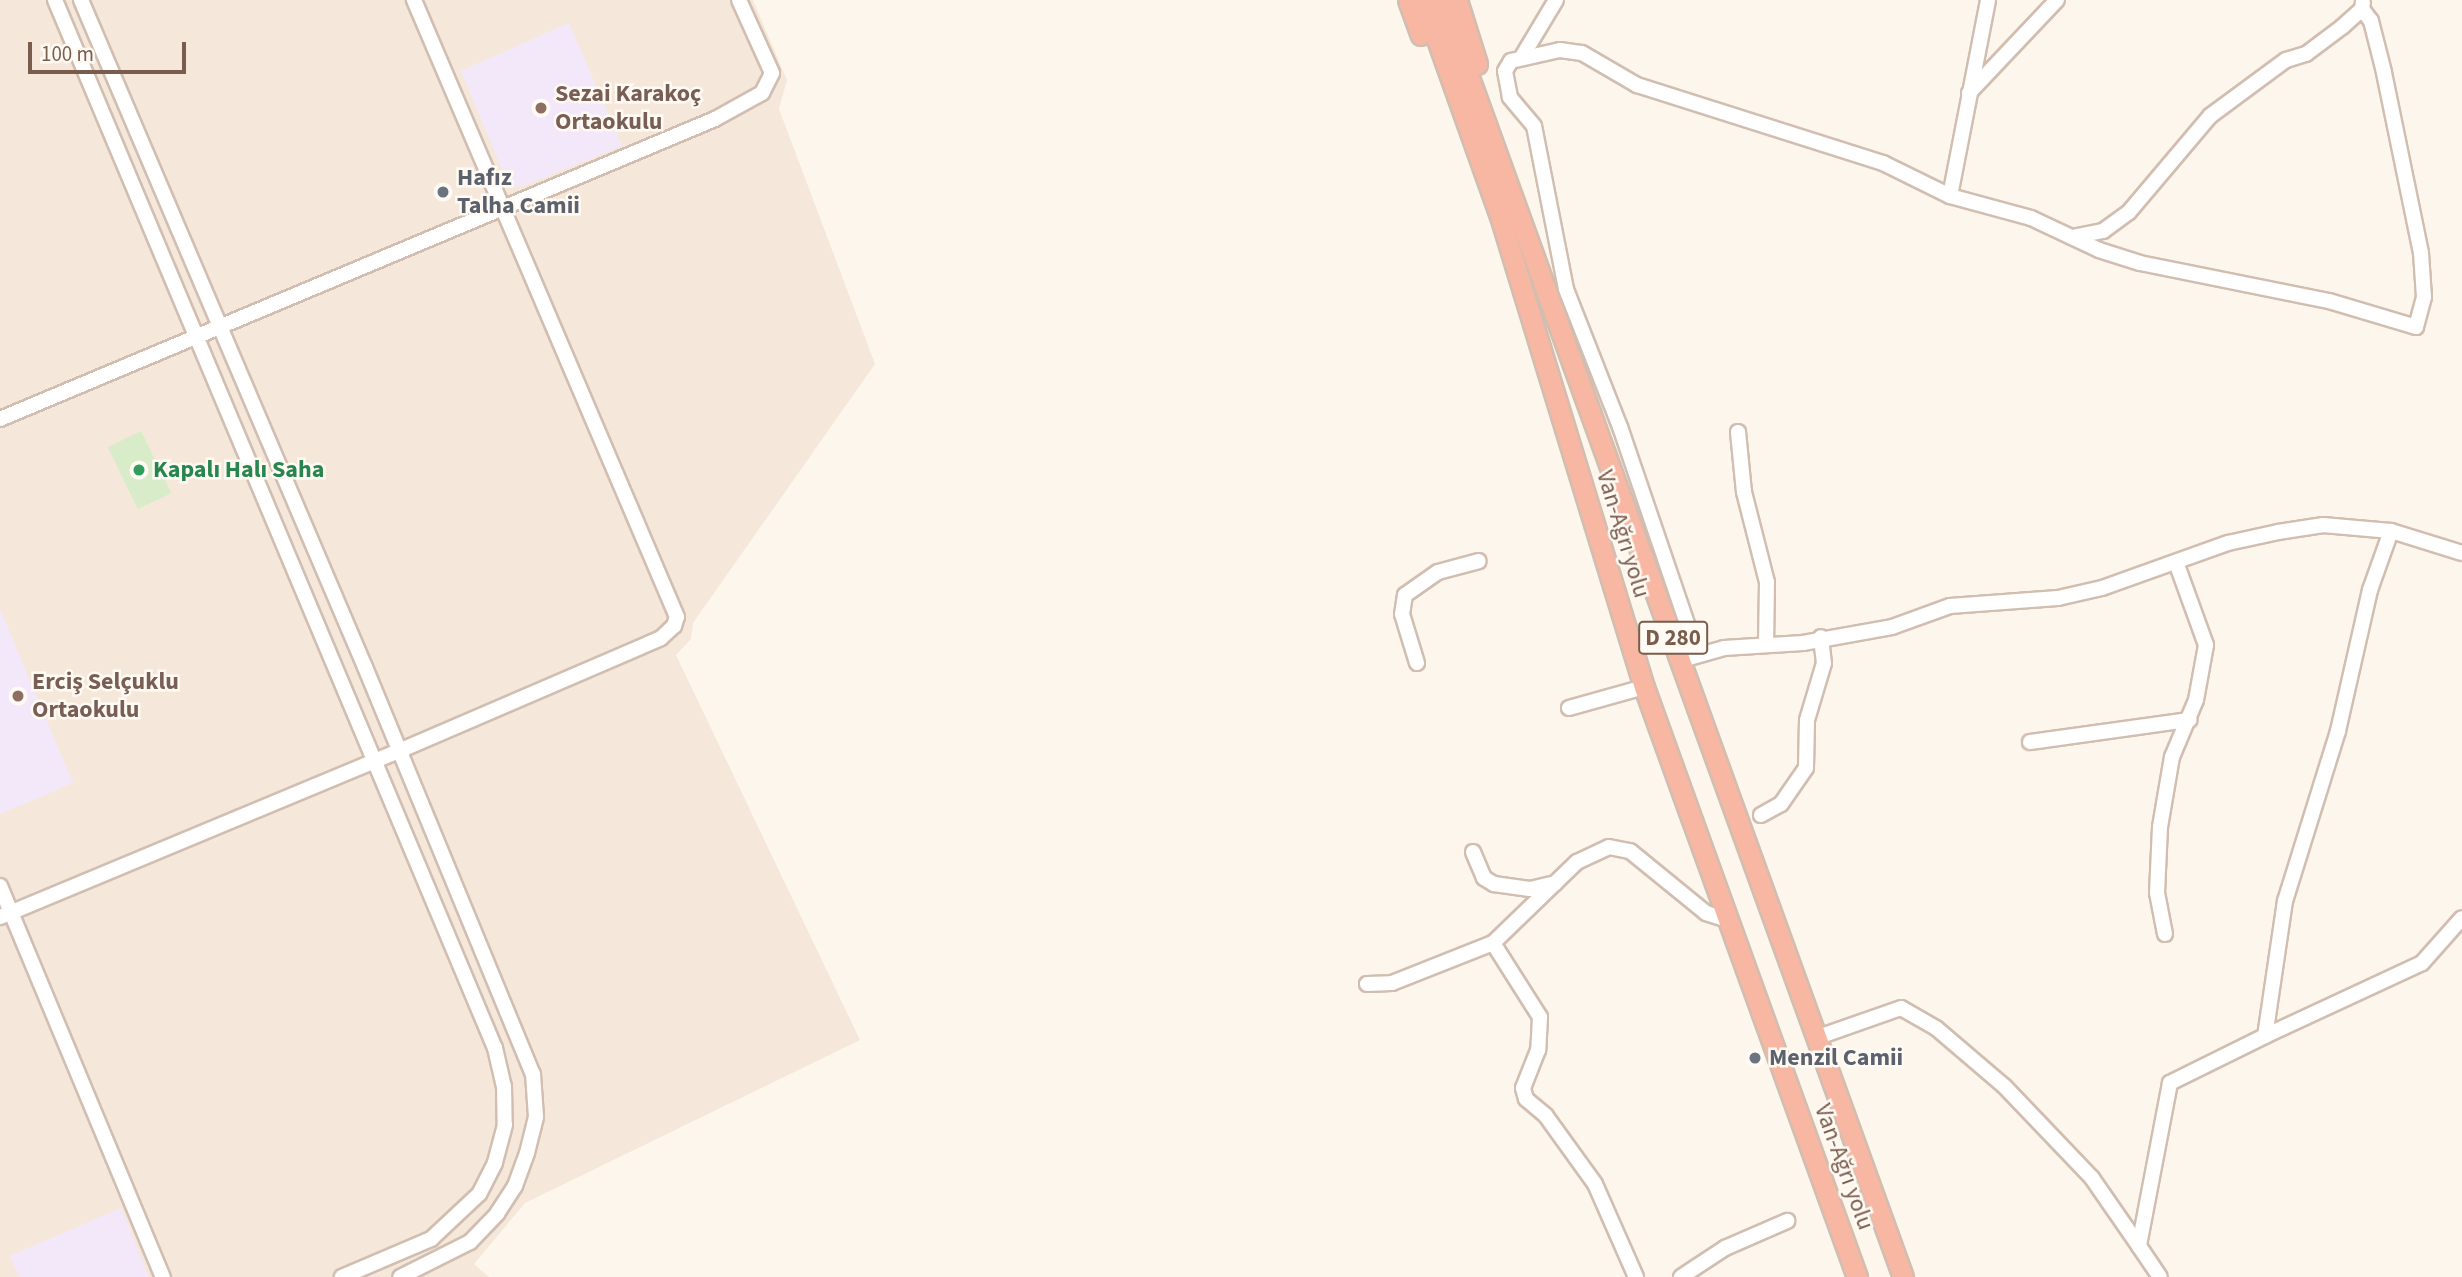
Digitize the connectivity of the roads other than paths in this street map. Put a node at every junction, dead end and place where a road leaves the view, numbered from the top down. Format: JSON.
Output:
{"nodes":[{"id":1,"x":55,"y":0,"type":"edge"},
{"id":2,"x":81,"y":0,"type":"edge"},
{"id":3,"x":414,"y":0,"type":"edge"},
{"id":4,"x":739,"y":0,"type":"edge"},
{"id":5,"x":1408,"y":0,"type":"edge"},
{"id":6,"x":1423,"y":0,"type":"edge"},
{"id":7,"x":1441,"y":0,"type":"edge"},
{"id":8,"x":1457,"y":0,"type":"edge"},
{"id":9,"x":1556,"y":0,"type":"edge"},
{"id":10,"x":1988,"y":0,"type":"edge"},
{"id":11,"x":2057,"y":0,"type":"edge"},
{"id":12,"x":2362,"y":5,"type":"edge"},
{"id":13,"x":1522,"y":55,"type":"junction"},
{"id":14,"x":1968,"y":95,"type":"junction"},
{"id":15,"x":1482,"y":140,"type":"junction"},
{"id":16,"x":1950,"y":196,"type":"junction"},
{"id":17,"x":505,"y":207,"type":"junction"},
{"id":18,"x":2072,"y":237,"type":"junction"},
{"id":19,"x":219,"y":328,"type":"junction"},
{"id":20,"x":198,"y":337,"type":"junction"},
{"id":21,"x":0,"y":419,"type":"edge"},
{"id":22,"x":1738,"y":432,"type":"dead end"},
{"id":23,"x":2391,"y":531,"type":"junction"},
{"id":24,"x":2462,"y":553,"type":"edge"},
{"id":25,"x":1479,"y":561,"type":"dead end"},
{"id":26,"x":2176,"y":562,"type":"junction"},
{"id":27,"x":1821,"y":638,"type":"junction"},
{"id":28,"x":1766,"y":643,"type":"junction"},
{"id":29,"x":1689,"y":657,"type":"junction"},
{"id":30,"x":1417,"y":663,"type":"dead end"},
{"id":31,"x":1644,"y":687,"type":"junction"},
{"id":32,"x":1569,"y":708,"type":"dead end"},
{"id":33,"x":2189,"y":720,"type":"junction"},
{"id":34,"x":2029,"y":742,"type":"dead end"},
{"id":35,"x":399,"y":751,"type":"junction"},
{"id":36,"x":374,"y":761,"type":"junction"},
{"id":37,"x":1761,"y":814,"type":"dead end"},
{"id":38,"x":1474,"y":852,"type":"dead end"},
{"id":39,"x":1557,"y":883,"type":"junction"},
{"id":40,"x":0,"y":886,"type":"edge"},
{"id":41,"x":6,"y":915,"type":"edge"},
{"id":42,"x":2462,"y":918,"type":"edge"},
{"id":43,"x":1728,"y":920,"type":"junction"},
{"id":44,"x":2165,"y":934,"type":"dead end"},
{"id":45,"x":1493,"y":943,"type":"junction"},
{"id":46,"x":1367,"y":984,"type":"dead end"},
{"id":47,"x":2265,"y":1036,"type":"junction"},
{"id":48,"x":1818,"y":1037,"type":"junction"},
{"id":49,"x":1787,"y":1221,"type":"dead end"},
{"id":50,"x":2139,"y":1246,"type":"junction"},
{"id":51,"x":163,"y":1277,"type":"edge"},
{"id":52,"x":342,"y":1277,"type":"edge"},
{"id":53,"x":400,"y":1277,"type":"edge"},
{"id":54,"x":1636,"y":1277,"type":"edge"},
{"id":55,"x":1681,"y":1277,"type":"edge"},
{"id":56,"x":1857,"y":1277,"type":"edge"},
{"id":57,"x":1903,"y":1277,"type":"edge"},
{"id":58,"x":2161,"y":1277,"type":"edge"}],
"edges":[{"from":1,"to":20,"type":"street"},
{"from":2,"to":19,"type":"street"},
{"from":3,"to":17,"type":"street"},
{"from":4,"to":17,"type":"street"},
{"from":5,"to":15,"type":"highway"},
{"from":6,"to":15,"type":"highway","name":"Van-Ağrı yolu","number":"D 280"},
{"from":7,"to":15,"type":"highway","number":"D 280"},
{"from":8,"to":15,"type":"highway"},
{"from":9,"to":13,"type":"street"},
{"from":10,"to":14,"type":"street"},
{"from":11,"to":14,"type":"street"},
{"from":12,"to":18,"type":"street"},
{"from":12,"to":18,"type":"street"},
{"from":13,"to":16,"type":"street"},
{"from":13,"to":29,"type":"street"},
{"from":14,"to":16,"type":"street"},
{"from":15,"to":29,"type":"highway","number":"D 280"},
{"from":15,"to":31,"type":"highway","name":"Van-Ağrı yolu","number":"D 280"},
{"from":16,"to":18,"type":"street"},
{"from":17,"to":19,"type":"street"},
{"from":17,"to":35,"type":"street"},
{"from":19,"to":20,"type":"street"},
{"from":19,"to":35,"type":"street"},
{"from":20,"to":21,"type":"street"},
{"from":20,"to":36,"type":"street"},
{"from":22,"to":28,"type":"street"},
{"from":23,"to":24,"type":"street"},
{"from":23,"to":26,"type":"street"},
{"from":23,"to":47,"type":"street"},
{"from":25,"to":30,"type":"street"},
{"from":26,"to":27,"type":"street"},
{"from":26,"to":33,"type":"street"},
{"from":27,"to":28,"type":"street"},
{"from":27,"to":37,"type":"street"},
{"from":28,"to":29,"type":"street"},
{"from":29,"to":48,"type":"highway","number":"D 280"},
{"from":31,"to":32,"type":"street"},
{"from":31,"to":43,"type":"highway","name":"Van-Ağrı yolu","number":"D 280"},
{"from":33,"to":34,"type":"street"},
{"from":33,"to":44,"type":"street"},
{"from":35,"to":36,"type":"street"},
{"from":35,"to":53,"type":"street"},
{"from":36,"to":41,"type":"street"},
{"from":36,"to":52,"type":"street"},
{"from":38,"to":39,"type":"street"},
{"from":39,"to":43,"type":"street"},
{"from":39,"to":45,"type":"street"},
{"from":40,"to":41,"type":"street"},
{"from":41,"to":51,"type":"street"},
{"from":42,"to":47,"type":"street"},
{"from":43,"to":56,"type":"highway","name":"Van-Ağrı yolu","number":"D 280"},
{"from":45,"to":46,"type":"street"},
{"from":45,"to":54,"type":"street"},
{"from":47,"to":50,"type":"street"},
{"from":48,"to":50,"type":"street"},
{"from":48,"to":57,"type":"highway","number":"D 280"},
{"from":49,"to":55,"type":"street"},
{"from":50,"to":58,"type":"street"}]}
